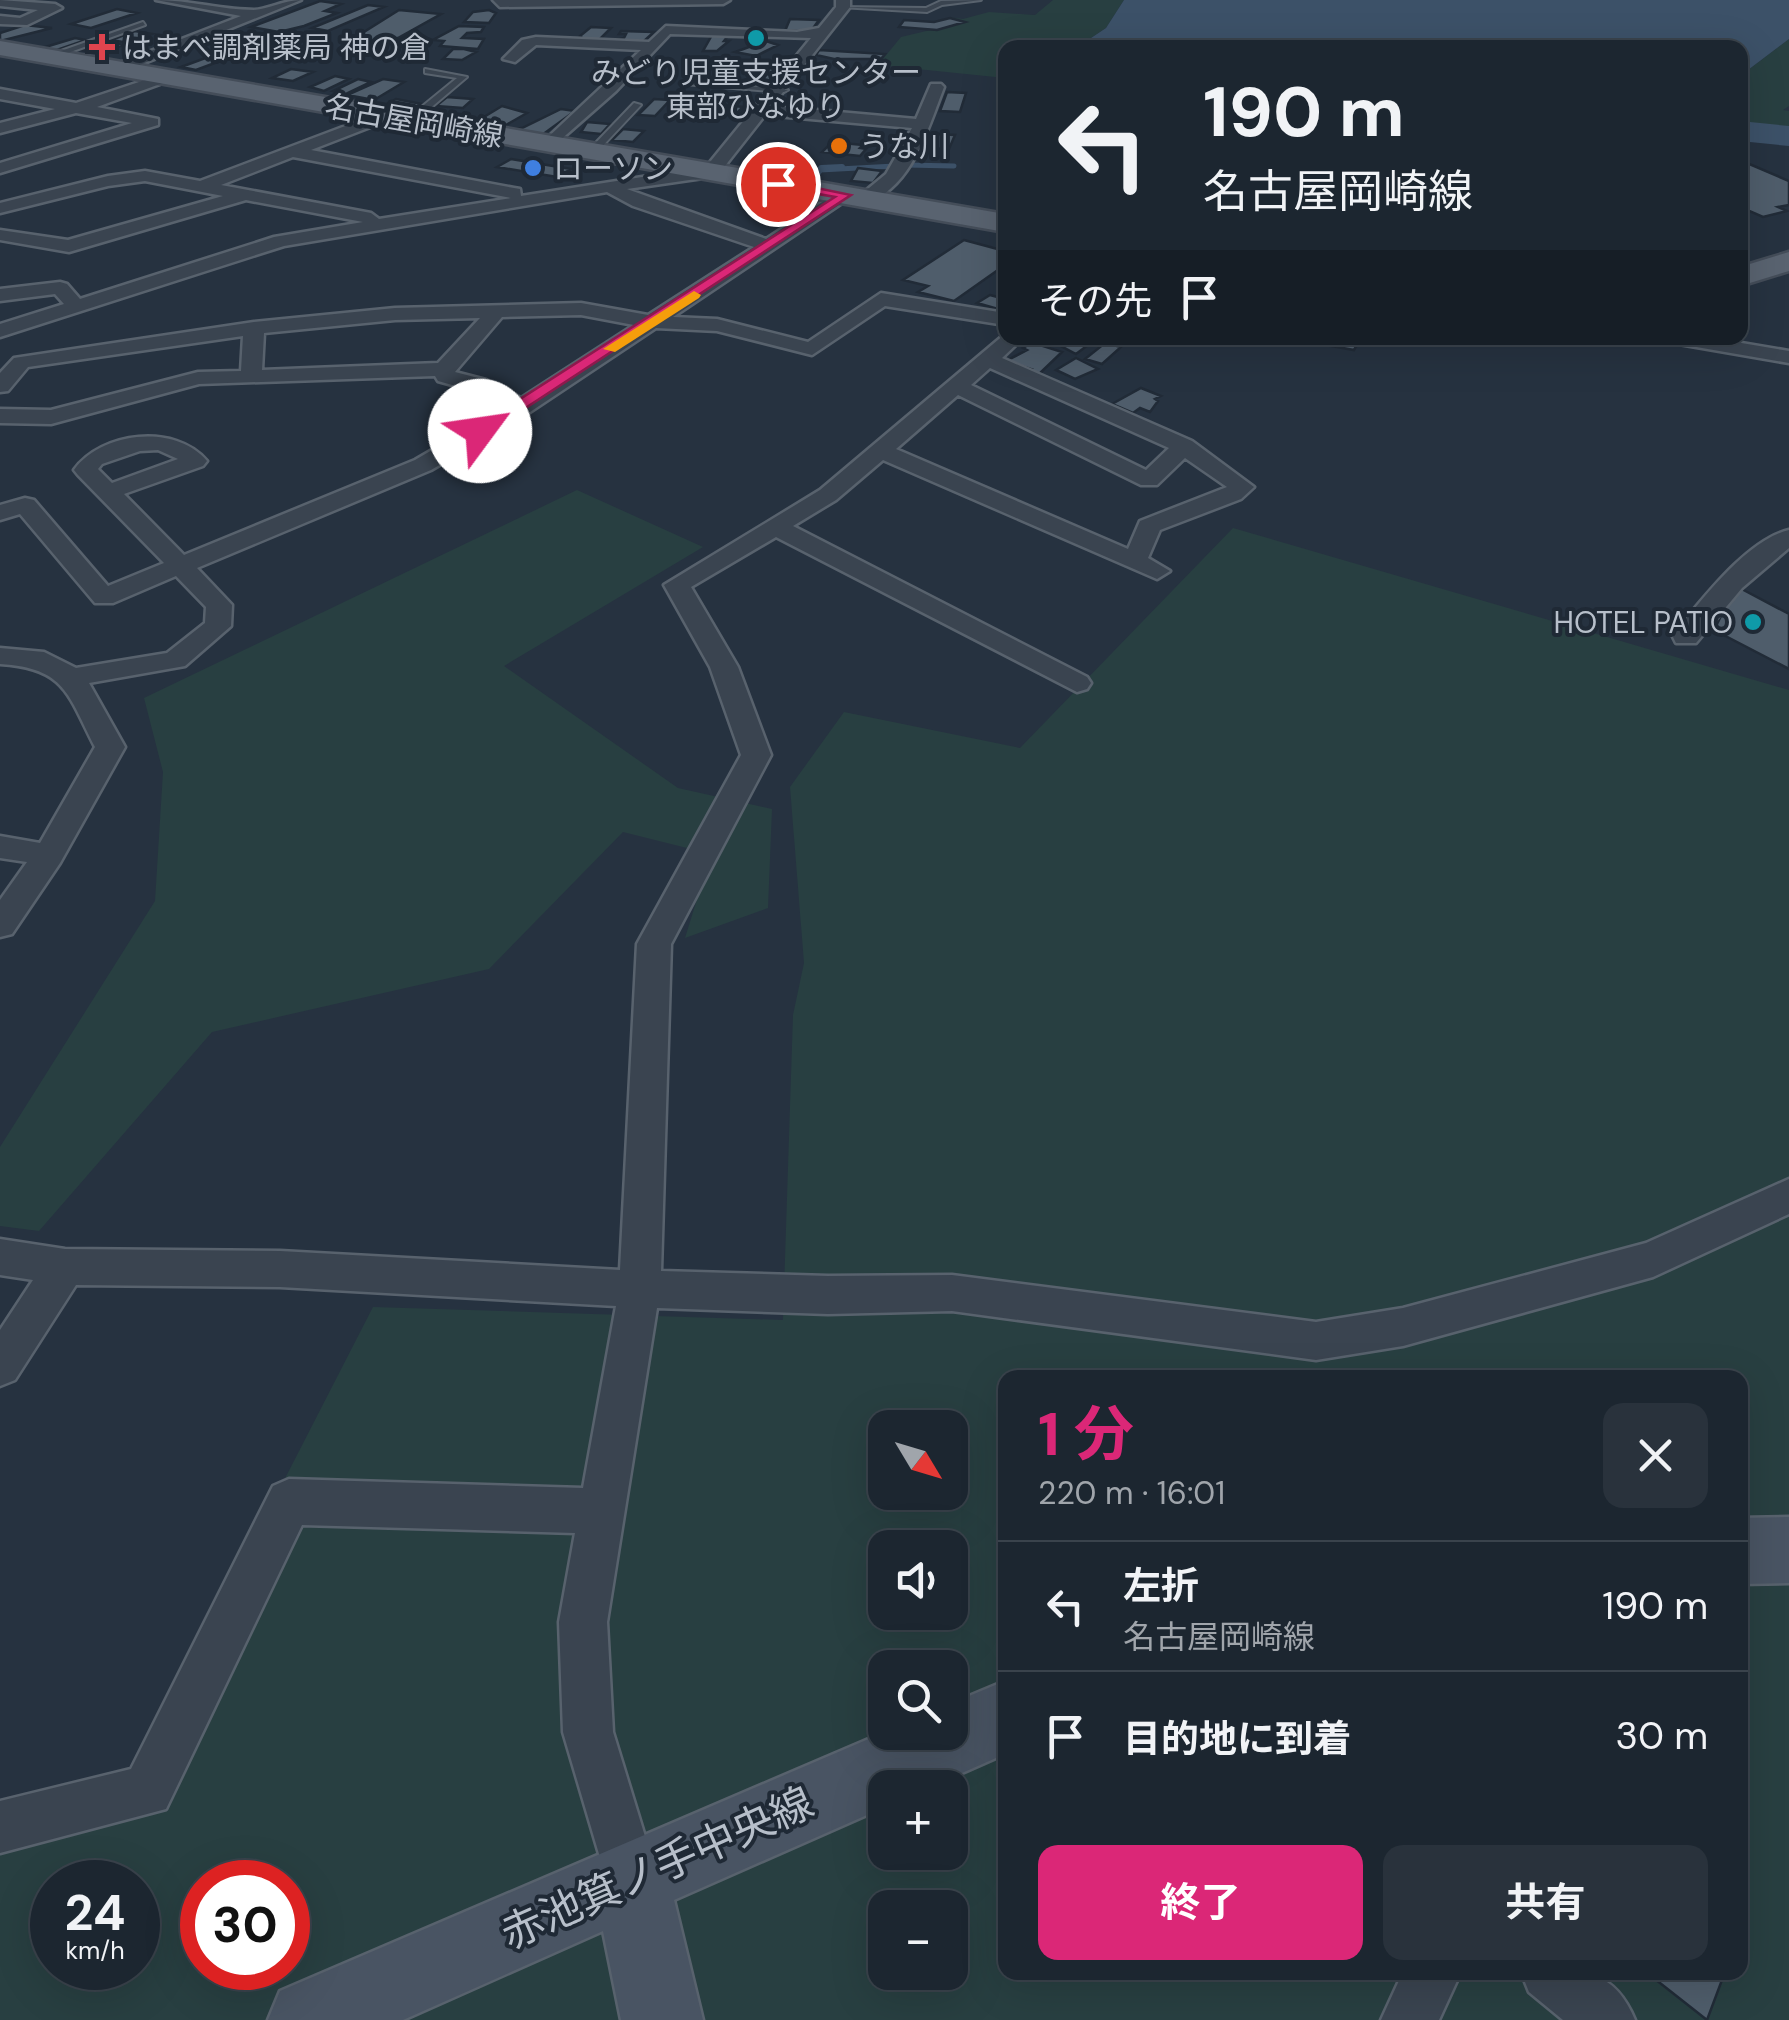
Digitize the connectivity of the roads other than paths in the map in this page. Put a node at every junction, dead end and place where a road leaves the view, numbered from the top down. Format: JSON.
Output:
{"nodes":[{"id":1,"x":163,"y":0,"type":"edge"},
{"id":2,"x":220,"y":0,"type":"edge"},
{"id":3,"x":294,"y":0,"type":"edge"},
{"id":4,"x":500,"y":0,"type":"edge"},
{"id":5,"x":677,"y":0,"type":"edge"},
{"id":6,"x":723,"y":0,"type":"edge"},
{"id":7,"x":978,"y":0,"type":"edge"},
{"id":8,"x":592,"y":1,"type":"edge"},
{"id":9,"x":0,"y":2,"type":"edge"},
{"id":10,"x":843,"y":4,"type":"edge"},
{"id":11,"x":204,"y":6,"type":"junction"},
{"id":12,"x":257,"y":14,"type":"junction"},
{"id":13,"x":0,"y":20,"type":"edge"},
{"id":14,"x":142,"y":24,"type":"dead end"},
{"id":15,"x":553,"y":25,"type":"dead end"},
{"id":16,"x":822,"y":32,"type":"junction"},
{"id":17,"x":536,"y":41,"type":"junction"},
{"id":18,"x":653,"y":46,"type":"junction"},
{"id":19,"x":0,"y":48,"type":"edge"},
{"id":20,"x":48,"y":57,"type":"junction"},
{"id":21,"x":510,"y":59,"type":"dead end"},
{"id":22,"x":117,"y":69,"type":"junction"},
{"id":23,"x":428,"y":71,"type":"dead end"},
{"id":24,"x":694,"y":74,"type":"dead end"},
{"id":25,"x":166,"y":77,"type":"junction"},
{"id":26,"x":936,"y":87,"type":"dead end"},
{"id":27,"x":780,"y":90,"type":"junction"},
{"id":28,"x":0,"y":94,"type":"edge"},
{"id":29,"x":637,"y":105,"type":"dead end"},
{"id":30,"x":69,"y":110,"type":"junction"},
{"id":31,"x":758,"y":110,"type":"junction"},
{"id":32,"x":398,"y":118,"type":"junction"},
{"id":33,"x":920,"y":124,"type":"junction"},
{"id":34,"x":0,"y":128,"type":"edge"},
{"id":35,"x":550,"y":144,"type":"junction"},
{"id":36,"x":293,"y":152,"type":"junction"},
{"id":37,"x":592,"y":152,"type":"junction"},
{"id":38,"x":0,"y":168,"type":"edge"},
{"id":39,"x":707,"y":171,"type":"junction"},
{"id":40,"x":205,"y":185,"type":"junction"},
{"id":41,"x":610,"y":187,"type":"junction"},
{"id":42,"x":247,"y":194,"type":"junction"},
{"id":43,"x":856,"y":197,"type":"junction"},
{"id":44,"x":544,"y":198,"type":"junction"},
{"id":45,"x":0,"y":208,"type":"edge"},
{"id":46,"x":390,"y":222,"type":"junction"},
{"id":47,"x":998,"y":222,"type":"edge"},
{"id":48,"x":0,"y":235,"type":"edge"},
{"id":49,"x":770,"y":246,"type":"junction"},
{"id":50,"x":1788,"y":262,"type":"edge"},
{"id":51,"x":1748,"y":275,"type":"edge"},
{"id":52,"x":0,"y":295,"type":"edge"},
{"id":53,"x":77,"y":307,"type":"junction"},
{"id":54,"x":497,"y":311,"type":"junction"},
{"id":55,"x":998,"y":318,"type":"edge"},
{"id":56,"x":652,"y":322,"type":"junction"},
{"id":57,"x":254,"y":328,"type":"junction"},
{"id":58,"x":94,"y":330,"type":"dead end"},
{"id":59,"x":0,"y":335,"type":"edge"},
{"id":60,"x":1004,"y":345,"type":"edge"},
{"id":61,"x":1720,"y":345,"type":"edge"},
{"id":62,"x":1789,"y":357,"type":"edge"},
{"id":63,"x":987,"y":360,"type":"junction"},
{"id":64,"x":444,"y":369,"type":"junction"},
{"id":65,"x":251,"y":378,"type":"junction"},
{"id":66,"x":0,"y":386,"type":"edge"},
{"id":67,"x":956,"y":386,"type":"junction"},
{"id":68,"x":522,"y":406,"type":"junction"},
{"id":69,"x":0,"y":416,"type":"edge"},
{"id":70,"x":1184,"y":446,"type":"junction"},
{"id":71,"x":882,"y":451,"type":"junction"},
{"id":72,"x":108,"y":492,"type":"dead end"},
{"id":73,"x":0,"y":512,"type":"edge"},
{"id":74,"x":774,"y":526,"type":"junction"},
{"id":75,"x":1789,"y":537,"type":"edge"},
{"id":76,"x":1130,"y":559,"type":"junction"},
{"id":77,"x":180,"y":568,"type":"junction"},
{"id":78,"x":1157,"y":571,"type":"dead end"},
{"id":79,"x":1686,"y":637,"type":"dead end"},
{"id":80,"x":0,"y":656,"type":"edge"},
{"id":81,"x":72,"y":677,"type":"junction"},
{"id":82,"x":1077,"y":683,"type":"dead end"},
{"id":83,"x":0,"y":847,"type":"edge"},
{"id":84,"x":50,"y":855,"type":"junction"},
{"id":85,"x":0,"y":924,"type":"edge"},
{"id":86,"x":1789,"y":1196,"type":"edge"},
{"id":87,"x":0,"y":1257,"type":"edge"},
{"id":88,"x":65,"y":1267,"type":"junction"},
{"id":89,"x":640,"y":1290,"type":"junction"},
{"id":90,"x":0,"y":1366,"type":"edge"},
{"id":91,"x":603,"y":1511,"type":"junction"},
{"id":92,"x":1789,"y":1550,"type":"edge"},
{"id":93,"x":1748,"y":1551,"type":"edge"},
{"id":94,"x":998,"y":1720,"type":"edge"},
{"id":95,"x":0,"y":1827,"type":"edge"},
{"id":96,"x":631,"y":1879,"type":"junction"},
{"id":97,"x":1429,"y":1980,"type":"edge"},
{"id":98,"x":1558,"y":1980,"type":"edge"},
{"id":99,"x":310,"y":2020,"type":"edge"},
{"id":100,"x":662,"y":2020,"type":"edge"},
{"id":101,"x":1409,"y":2020,"type":"edge"},
{"id":102,"x":1606,"y":2020,"type":"edge"}],
"edges":[{"from":1,"to":11,"type":"street"},
{"from":2,"to":11,"type":"street"},
{"from":3,"to":12,"type":"street"},
{"from":4,"to":8,"type":"street"},
{"from":5,"to":6,"type":"street"},
{"from":5,"to":8,"type":"street"},
{"from":7,"to":10,"type":"lane"},
{"from":9,"to":13,"type":"street"},
{"from":10,"to":16,"type":"street"},
{"from":11,"to":12,"type":"street"},
{"from":12,"to":22,"type":"street"},
{"from":14,"to":20,"type":"lane"},
{"from":15,"to":17,"type":"street"},
{"from":16,"to":18,"type":"street"},
{"from":16,"to":27,"type":"street"},
{"from":17,"to":18,"type":"street"},
{"from":17,"to":21,"type":"street"},
{"from":18,"to":35,"type":"street"},
{"from":19,"to":20,"type":"main road","name":"名古屋岡崎線"},
{"from":20,"to":22,"type":"main road","name":"名古屋岡崎線"},
{"from":22,"to":25,"type":"main road","name":"名古屋岡崎線"},
{"from":23,"to":32,"type":"lane"},
{"from":24,"to":27,"type":"lane"},
{"from":25,"to":30,"type":"street"},
{"from":25,"to":32,"type":"main road","name":"名古屋岡崎線"},
{"from":26,"to":33,"type":"street"},
{"from":27,"to":31,"type":"street"},
{"from":28,"to":30,"type":"street"},
{"from":29,"to":37,"type":"lane"},
{"from":30,"to":34,"type":"street"},
{"from":30,"to":38,"type":"street"},
{"from":31,"to":33,"type":"street"},
{"from":31,"to":39,"type":"street"},
{"from":32,"to":35,"type":"main road","name":"名古屋岡崎線"},
{"from":32,"to":36,"type":"street"},
{"from":33,"to":43,"type":"street"},
{"from":35,"to":37,"type":"main road","name":"名古屋岡崎線"},
{"from":36,"to":40,"type":"street"},
{"from":36,"to":44,"type":"street"},
{"from":37,"to":39,"type":"main road","name":"名古屋岡崎線"},
{"from":39,"to":41,"type":"street"},
{"from":39,"to":43,"type":"main road","name":"名古屋岡崎線"},
{"from":40,"to":42,"type":"street"},
{"from":40,"to":45,"type":"street"},
{"from":41,"to":44,"type":"street"},
{"from":41,"to":49,"type":"street"},
{"from":42,"to":46,"type":"street"},
{"from":42,"to":48,"type":"street"},
{"from":43,"to":47,"type":"main road","name":"名古屋岡崎線"},
{"from":43,"to":49,"type":"street"},
{"from":44,"to":46,"type":"street"},
{"from":46,"to":53,"type":"street"},
{"from":49,"to":56,"type":"street"},
{"from":50,"to":51,"type":"main road"},
{"from":52,"to":53,"type":"street"},
{"from":53,"to":59,"type":"street"},
{"from":54,"to":56,"type":"street"},
{"from":54,"to":57,"type":"street"},
{"from":54,"to":64,"type":"street"},
{"from":55,"to":56,"type":"street"},
{"from":56,"to":68,"type":"street"},
{"from":57,"to":65,"type":"street"},
{"from":57,"to":66,"type":"street"},
{"from":58,"to":59,"type":"street"},
{"from":60,"to":63,"type":"street"},
{"from":61,"to":62,"type":"street"},
{"from":63,"to":67,"type":"street"},
{"from":63,"to":70,"type":"street"},
{"from":64,"to":65,"type":"street"},
{"from":64,"to":68,"type":"street"},
{"from":65,"to":69,"type":"street"},
{"from":67,"to":70,"type":"street"},
{"from":67,"to":71,"type":"street"},
{"from":68,"to":77,"type":"street"},
{"from":70,"to":76,"type":"street"},
{"from":71,"to":74,"type":"street"},
{"from":71,"to":76,"type":"street"},
{"from":72,"to":77,"type":"street"},
{"from":73,"to":77,"type":"street"},
{"from":74,"to":82,"type":"street"},
{"from":74,"to":89,"type":"street"},
{"from":75,"to":79,"type":"street"},
{"from":76,"to":78,"type":"street"},
{"from":77,"to":81,"type":"street"},
{"from":80,"to":81,"type":"street"},
{"from":81,"to":84,"type":"street"},
{"from":83,"to":84,"type":"street"},
{"from":84,"to":85,"type":"street"},
{"from":86,"to":89,"type":"street"},
{"from":87,"to":88,"type":"street"},
{"from":88,"to":89,"type":"street"},
{"from":88,"to":90,"type":"street"},
{"from":89,"to":91,"type":"street"},
{"from":91,"to":95,"type":"street"},
{"from":91,"to":96,"type":"street"},
{"from":92,"to":93,"type":"street"},
{"from":94,"to":96,"type":"street","name":"赤池箕ノ手中央線"},
{"from":96,"to":99,"type":"street","name":"赤池箕ノ手中央線"},
{"from":96,"to":100,"type":"street"},
{"from":97,"to":101,"type":"street"},
{"from":98,"to":102,"type":"street"}]}
